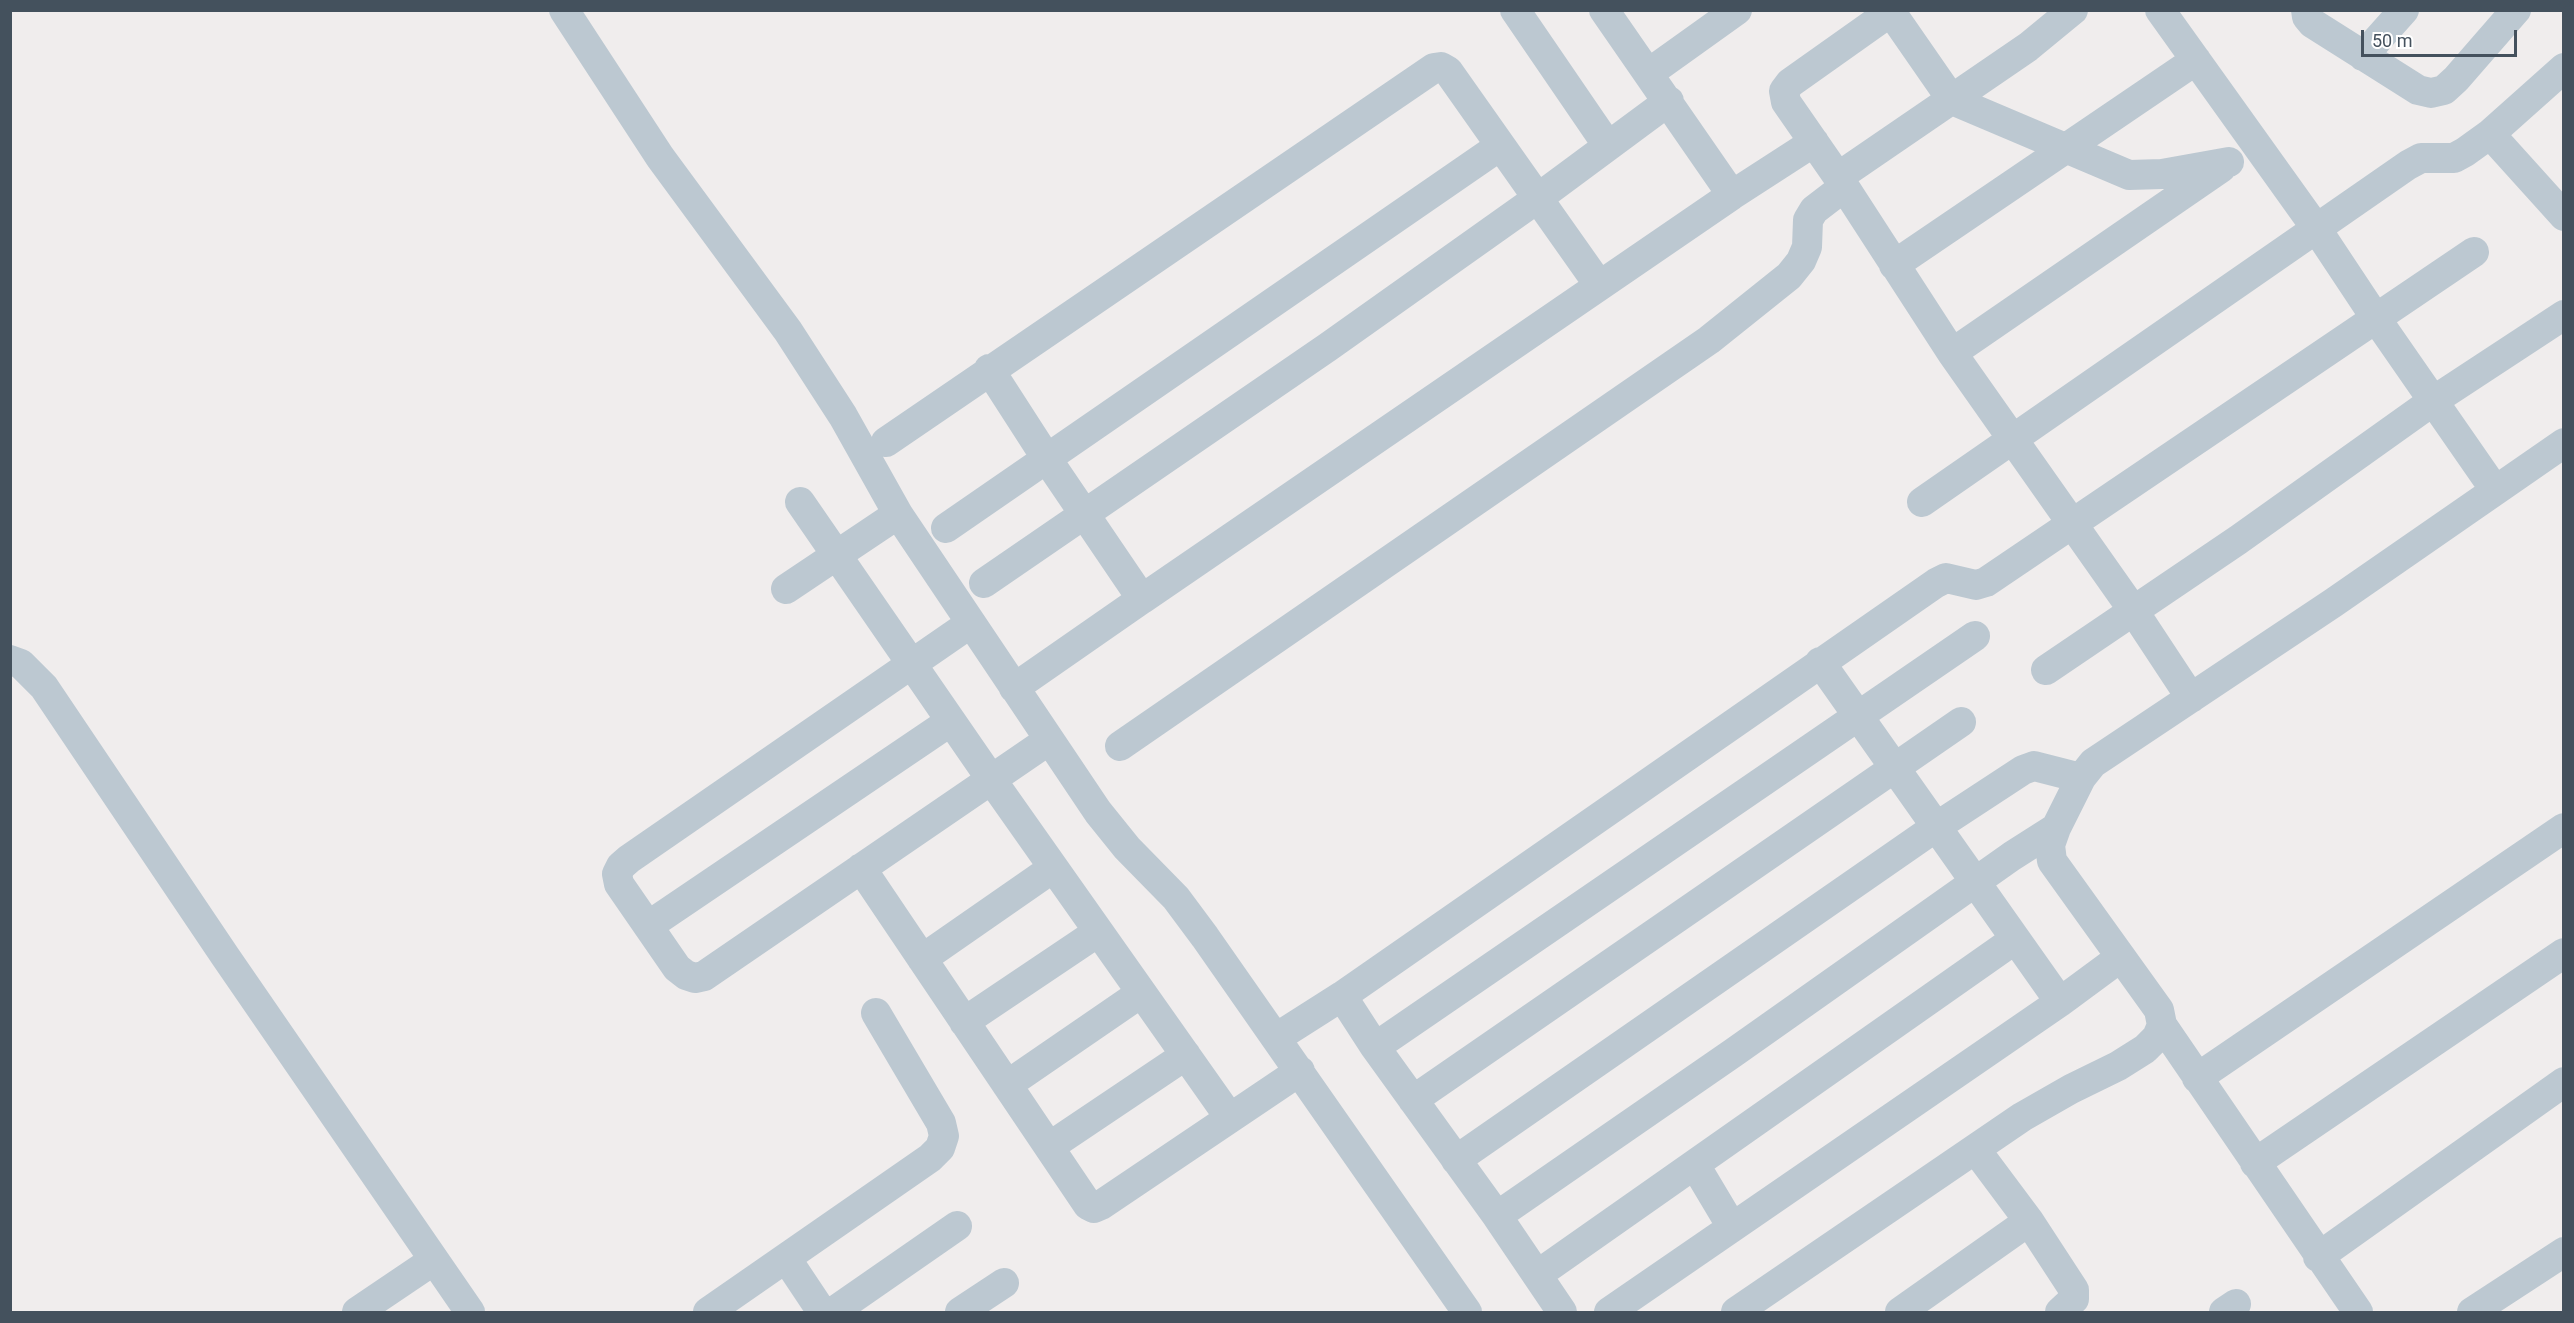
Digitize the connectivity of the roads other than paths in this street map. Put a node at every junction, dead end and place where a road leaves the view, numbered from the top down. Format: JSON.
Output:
{"nodes":[{"id":1,"x":564,"y":10,"type":"edge"},
{"id":2,"x":1515,"y":10,"type":"edge"},
{"id":3,"x":1737,"y":10,"type":"edge"},
{"id":4,"x":2073,"y":10,"type":"edge"},
{"id":5,"x":2160,"y":10,"type":"edge"},
{"id":6,"x":2306,"y":10,"type":"edge"},
{"id":7,"x":2403,"y":10,"type":"edge"},
{"id":8,"x":2516,"y":10,"type":"edge"},
{"id":9,"x":1892,"y":11,"type":"edge"},
{"id":10,"x":1608,"y":12,"type":"edge"},
{"id":11,"x":2363,"y":56,"type":"junction"},
{"id":12,"x":2196,"y":60,"type":"junction"},
{"id":13,"x":2564,"y":68,"type":"edge"},
{"id":14,"x":1649,"y":73,"type":"junction"},
{"id":15,"x":1952,"y":100,"type":"junction"},
{"id":16,"x":1669,"y":101,"type":"junction"},
{"id":17,"x":2490,"y":134,"type":"junction"},
{"id":18,"x":1814,"y":142,"type":"junction"},
{"id":19,"x":2256,"y":143,"type":"junction"},
{"id":20,"x":1500,"y":146,"type":"junction"},
{"id":21,"x":1608,"y":146,"type":"junction"},
{"id":22,"x":2067,"y":148,"type":"junction"},
{"id":23,"x":2229,"y":162,"type":"junction"},
{"id":24,"x":1841,"y":182,"type":"junction"},
{"id":25,"x":1732,"y":195,"type":"junction"},
{"id":26,"x":1538,"y":198,"type":"junction"},
{"id":27,"x":2563,"y":214,"type":"edge"},
{"id":28,"x":2316,"y":228,"type":"junction"},
{"id":29,"x":2474,"y":252,"type":"dead end"},
{"id":30,"x":1894,"y":265,"type":"junction"},
{"id":31,"x":1599,"y":285,"type":"junction"},
{"id":32,"x":2564,"y":315,"type":"edge"},
{"id":33,"x":2375,"y":317,"type":"junction"},
{"id":34,"x":1952,"y":353,"type":"junction"},
{"id":35,"x":989,"y":369,"type":"junction"},
{"id":36,"x":2433,"y":401,"type":"junction"},
{"id":37,"x":2011,"y":440,"type":"junction"},
{"id":38,"x":886,"y":442,"type":"dead end"},
{"id":39,"x":2564,"y":443,"type":"edge"},
{"id":40,"x":1047,"y":459,"type":"junction"},
{"id":41,"x":2495,"y":490,"type":"junction"},
{"id":42,"x":800,"y":502,"type":"dead end"},
{"id":43,"x":1922,"y":502,"type":"dead end"},
{"id":44,"x":1084,"y":513,"type":"junction"},
{"id":45,"x":898,"y":514,"type":"junction"},
{"id":46,"x":2072,"y":525,"type":"junction"},
{"id":47,"x":946,"y":528,"type":"dead end"},
{"id":48,"x":837,"y":555,"type":"junction"},
{"id":49,"x":984,"y":583,"type":"dead end"},
{"id":50,"x":786,"y":589,"type":"dead end"},
{"id":51,"x":1142,"y":599,"type":"junction"},
{"id":52,"x":2133,"y":610,"type":"junction"},
{"id":53,"x":971,"y":623,"type":"junction"},
{"id":54,"x":1975,"y":636,"type":"dead end"},
{"id":55,"x":10,"y":660,"type":"edge"},
{"id":56,"x":1820,"y":662,"type":"junction"},
{"id":57,"x":911,"y":664,"type":"junction"},
{"id":58,"x":2046,"y":670,"type":"dead end"},
{"id":59,"x":1014,"y":688,"type":"junction"},
{"id":60,"x":2191,"y":698,"type":"junction"},
{"id":61,"x":1860,"y":717,"type":"junction"},
{"id":62,"x":951,"y":721,"type":"junction"},
{"id":63,"x":1961,"y":722,"type":"dead end"},
{"id":64,"x":1049,"y":740,"type":"junction"},
{"id":65,"x":1120,"y":746,"type":"dead end"},
{"id":66,"x":1896,"y":767,"type":"junction"},
{"id":67,"x":2081,"y":778,"type":"junction"},
{"id":68,"x":991,"y":779,"type":"junction"},
{"id":69,"x":1936,"y":827,"type":"junction"},
{"id":70,"x":2056,"y":828,"type":"junction"},
{"id":71,"x":2564,"y":828,"type":"edge"},
{"id":72,"x":861,"y":868,"type":"junction"},
{"id":73,"x":1053,"y":868,"type":"junction"},
{"id":74,"x":1974,"y":883,"type":"junction"},
{"id":75,"x":648,"y":926,"type":"junction"},
{"id":76,"x":1098,"y":932,"type":"junction"},
{"id":77,"x":2014,"y":940,"type":"junction"},
{"id":78,"x":2564,"y":953,"type":"edge"},
{"id":79,"x":2121,"y":957,"type":"junction"},
{"id":80,"x":922,"y":959,"type":"junction"},
{"id":81,"x":1141,"y":993,"type":"junction"},
{"id":82,"x":1342,"y":996,"type":"junction"},
{"id":83,"x":2060,"y":1002,"type":"junction"},
{"id":84,"x":876,"y":1013,"type":"dead end"},
{"id":85,"x":964,"y":1022,"type":"junction"},
{"id":86,"x":2162,"y":1025,"type":"junction"},
{"id":87,"x":1276,"y":1038,"type":"junction"},
{"id":88,"x":1375,"y":1047,"type":"junction"},
{"id":89,"x":1186,"y":1055,"type":"junction"},
{"id":90,"x":1300,"y":1071,"type":"junction"},
{"id":91,"x":2197,"y":1078,"type":"junction"},
{"id":92,"x":2564,"y":1082,"type":"edge"},
{"id":93,"x":1007,"y":1085,"type":"junction"},
{"id":94,"x":1413,"y":1100,"type":"junction"},
{"id":95,"x":1230,"y":1118,"type":"junction"},
{"id":96,"x":1049,"y":1147,"type":"junction"},
{"id":97,"x":1976,"y":1150,"type":"junction"},
{"id":98,"x":1456,"y":1160,"type":"junction"},
{"id":99,"x":2255,"y":1163,"type":"junction"},
{"id":100,"x":1695,"y":1165,"type":"junction"},
{"id":101,"x":1497,"y":1216,"type":"junction"},
{"id":102,"x":2029,"y":1221,"type":"junction"},
{"id":103,"x":957,"y":1226,"type":"dead end"},
{"id":104,"x":1732,"y":1227,"type":"junction"},
{"id":105,"x":2564,"y":1229,"type":"edge"},
{"id":106,"x":2564,"y":1247,"type":"edge"},
{"id":107,"x":2564,"y":1252,"type":"edge"},
{"id":108,"x":2318,"y":1257,"type":"junction"},
{"id":109,"x":786,"y":1258,"type":"junction"},
{"id":110,"x":434,"y":1260,"type":"junction"},
{"id":111,"x":1537,"y":1275,"type":"junction"},
{"id":112,"x":1004,"y":1283,"type":"dead end"},
{"id":113,"x":357,"y":1312,"type":"edge"},
{"id":114,"x":470,"y":1312,"type":"edge"},
{"id":115,"x":708,"y":1312,"type":"edge"},
{"id":116,"x":822,"y":1312,"type":"edge"},
{"id":117,"x":833,"y":1312,"type":"edge"},
{"id":118,"x":960,"y":1312,"type":"edge"},
{"id":119,"x":1467,"y":1312,"type":"edge"},
{"id":120,"x":1562,"y":1312,"type":"edge"},
{"id":121,"x":1609,"y":1312,"type":"edge"},
{"id":122,"x":1736,"y":1312,"type":"edge"},
{"id":123,"x":1900,"y":1312,"type":"edge"},
{"id":124,"x":2060,"y":1312,"type":"edge"},
{"id":125,"x":2358,"y":1312,"type":"edge"},
{"id":126,"x":2472,"y":1312,"type":"edge"}],
"edges":[{"from":1,"to":45,"type":"street"},
{"from":2,"to":21,"type":"street"},
{"from":3,"to":14,"type":"street"},
{"from":4,"to":15,"type":"street"},
{"from":5,"to":12,"type":"street"},
{"from":6,"to":11,"type":"street"},
{"from":7,"to":11,"type":"street"},
{"from":8,"to":11,"type":"street"},
{"from":9,"to":15,"type":"street"},
{"from":9,"to":18,"type":"street"},
{"from":10,"to":14,"type":"street"},
{"from":12,"to":19,"type":"street"},
{"from":12,"to":22,"type":"street"},
{"from":13,"to":17,"type":"street"},
{"from":14,"to":16,"type":"street"},
{"from":15,"to":22,"type":"street"},
{"from":15,"to":24,"type":"street"},
{"from":16,"to":21,"type":"street"},
{"from":16,"to":25,"type":"street"},
{"from":17,"to":27,"type":"street"},
{"from":17,"to":28,"type":"street"},
{"from":18,"to":24,"type":"street"},
{"from":18,"to":25,"type":"street"},
{"from":19,"to":23,"type":"street"},
{"from":19,"to":28,"type":"street"},
{"from":20,"to":26,"type":"street"},
{"from":20,"to":35,"type":"street"},
{"from":20,"to":40,"type":"street"},
{"from":21,"to":26,"type":"street"},
{"from":22,"to":23,"type":"street"},
{"from":22,"to":30,"type":"street"},
{"from":23,"to":34,"type":"street"},
{"from":24,"to":30,"type":"street"},
{"from":24,"to":65,"type":"street"},
{"from":25,"to":31,"type":"street"},
{"from":26,"to":31,"type":"street"},
{"from":26,"to":44,"type":"street"},
{"from":28,"to":33,"type":"street"},
{"from":28,"to":37,"type":"street"},
{"from":29,"to":33,"type":"street"},
{"from":30,"to":34,"type":"street"},
{"from":31,"to":51,"type":"street"},
{"from":32,"to":36,"type":"street"},
{"from":33,"to":36,"type":"street"},
{"from":33,"to":46,"type":"street"},
{"from":34,"to":37,"type":"street"},
{"from":35,"to":38,"type":"street"},
{"from":35,"to":40,"type":"street"},
{"from":36,"to":41,"type":"street"},
{"from":36,"to":52,"type":"street"},
{"from":37,"to":43,"type":"street"},
{"from":37,"to":46,"type":"street"},
{"from":39,"to":41,"type":"street"},
{"from":40,"to":44,"type":"street"},
{"from":40,"to":47,"type":"street"},
{"from":41,"to":60,"type":"street"},
{"from":42,"to":48,"type":"street"},
{"from":44,"to":49,"type":"street"},
{"from":44,"to":51,"type":"street"},
{"from":45,"to":48,"type":"street"},
{"from":45,"to":53,"type":"street"},
{"from":46,"to":52,"type":"street"},
{"from":46,"to":56,"type":"street"},
{"from":48,"to":50,"type":"street"},
{"from":48,"to":57,"type":"street"},
{"from":51,"to":59,"type":"street"},
{"from":52,"to":58,"type":"street"},
{"from":52,"to":60,"type":"street"},
{"from":53,"to":57,"type":"street"},
{"from":53,"to":59,"type":"street"},
{"from":54,"to":61,"type":"street"},
{"from":55,"to":110,"type":"street"},
{"from":56,"to":61,"type":"street"},
{"from":56,"to":82,"type":"street"},
{"from":57,"to":62,"type":"street"},
{"from":57,"to":75,"type":"street"},
{"from":59,"to":64,"type":"street"},
{"from":60,"to":67,"type":"street"},
{"from":61,"to":66,"type":"street"},
{"from":61,"to":88,"type":"street"},
{"from":62,"to":68,"type":"street"},
{"from":62,"to":75,"type":"street"},
{"from":63,"to":66,"type":"street"},
{"from":64,"to":68,"type":"street"},
{"from":64,"to":87,"type":"street"},
{"from":66,"to":69,"type":"street"},
{"from":66,"to":94,"type":"street"},
{"from":67,"to":69,"type":"street"},
{"from":67,"to":70,"type":"street"},
{"from":68,"to":72,"type":"street"},
{"from":68,"to":73,"type":"street"},
{"from":69,"to":74,"type":"street"},
{"from":69,"to":98,"type":"street"},
{"from":70,"to":74,"type":"street"},
{"from":70,"to":79,"type":"street"},
{"from":71,"to":91,"type":"street"},
{"from":72,"to":75,"type":"street"},
{"from":72,"to":80,"type":"street"},
{"from":73,"to":76,"type":"street"},
{"from":73,"to":80,"type":"street"},
{"from":74,"to":77,"type":"street"},
{"from":74,"to":101,"type":"street"},
{"from":76,"to":81,"type":"street"},
{"from":76,"to":85,"type":"street"},
{"from":77,"to":83,"type":"street"},
{"from":77,"to":100,"type":"street"},
{"from":78,"to":99,"type":"street"},
{"from":79,"to":83,"type":"street"},
{"from":79,"to":86,"type":"street"},
{"from":80,"to":85,"type":"street"},
{"from":81,"to":89,"type":"street"},
{"from":81,"to":93,"type":"street"},
{"from":82,"to":87,"type":"street"},
{"from":82,"to":88,"type":"street"},
{"from":83,"to":104,"type":"street"},
{"from":84,"to":109,"type":"street"},
{"from":85,"to":93,"type":"street"},
{"from":86,"to":91,"type":"street"},
{"from":86,"to":97,"type":"street"},
{"from":87,"to":90,"type":"street"},
{"from":88,"to":94,"type":"street"},
{"from":89,"to":95,"type":"street"},
{"from":89,"to":96,"type":"street"},
{"from":90,"to":95,"type":"street"},
{"from":90,"to":119,"type":"street"},
{"from":91,"to":99,"type":"street"},
{"from":92,"to":108,"type":"street"},
{"from":93,"to":96,"type":"street"},
{"from":94,"to":98,"type":"street"},
{"from":95,"to":96,"type":"street"},
{"from":97,"to":102,"type":"street"},
{"from":97,"to":122,"type":"street"},
{"from":98,"to":101,"type":"street"},
{"from":99,"to":108,"type":"street"},
{"from":100,"to":104,"type":"street"},
{"from":100,"to":111,"type":"street"},
{"from":101,"to":111,"type":"street"},
{"from":102,"to":123,"type":"street"},
{"from":102,"to":124,"type":"street"},
{"from":103,"to":117,"type":"street"},
{"from":104,"to":121,"type":"street"},
{"from":105,"to":106,"type":"street"},
{"from":107,"to":126,"type":"street"},
{"from":108,"to":125,"type":"street"},
{"from":109,"to":115,"type":"street"},
{"from":109,"to":116,"type":"street"},
{"from":110,"to":113,"type":"street"},
{"from":110,"to":114,"type":"street"},
{"from":111,"to":120,"type":"street"},
{"from":112,"to":118,"type":"street"}]}
